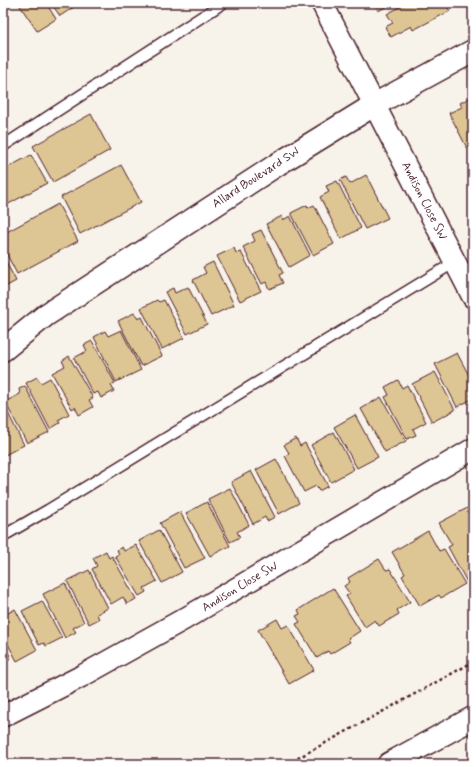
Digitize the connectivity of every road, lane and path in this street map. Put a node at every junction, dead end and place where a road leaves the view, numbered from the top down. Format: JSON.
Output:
{"nodes":[{"id":1,"x":223,"y":3,"type":"edge"},
{"id":2,"x":322,"y":3,"type":"edge"},
{"id":3,"x":473,"y":51,"type":"edge"},
{"id":4,"x":374,"y":105,"type":"junction"},
{"id":5,"x":3,"y":146,"type":"edge"},
{"id":6,"x":456,"y":262,"type":"junction"},
{"id":7,"x":473,"y":297,"type":"edge"},
{"id":8,"x":46,"y":315,"type":"junction"},
{"id":9,"x":3,"y":336,"type":"edge"},
{"id":10,"x":3,"y":350,"type":"edge"},
{"id":11,"x":473,"y":449,"type":"edge"},
{"id":12,"x":3,"y":536,"type":"edge"},
{"id":13,"x":473,"y":662,"type":"edge"},
{"id":14,"x":3,"y":716,"type":"edge"},
{"id":15,"x":473,"y":718,"type":"edge"},
{"id":16,"x":287,"y":764,"type":"edge"},
{"id":17,"x":389,"y":764,"type":"edge"}],
"edges":[{"from":1,"to":5,"type":"lane"},
{"from":2,"to":4,"type":"street","name":"Andison Close SW"},
{"from":3,"to":4,"type":"street","name":"Allard Boulevard SW"},
{"from":4,"to":6,"type":"street","name":"Andison Close SW"},
{"from":4,"to":8,"type":"street","name":"Allard Boulevard SW"},
{"from":6,"to":7,"type":"street","name":"Andison Close SW"},
{"from":6,"to":12,"type":"lane"},
{"from":8,"to":9,"type":"street","name":"Allard Boulevard SW"},
{"from":8,"to":10,"type":"street","name":"Allard Boulevard SW"},
{"from":11,"to":14,"type":"street","name":"Andison Close SW"},
{"from":13,"to":16,"type":"path"},
{"from":15,"to":17,"type":"street"}]}
